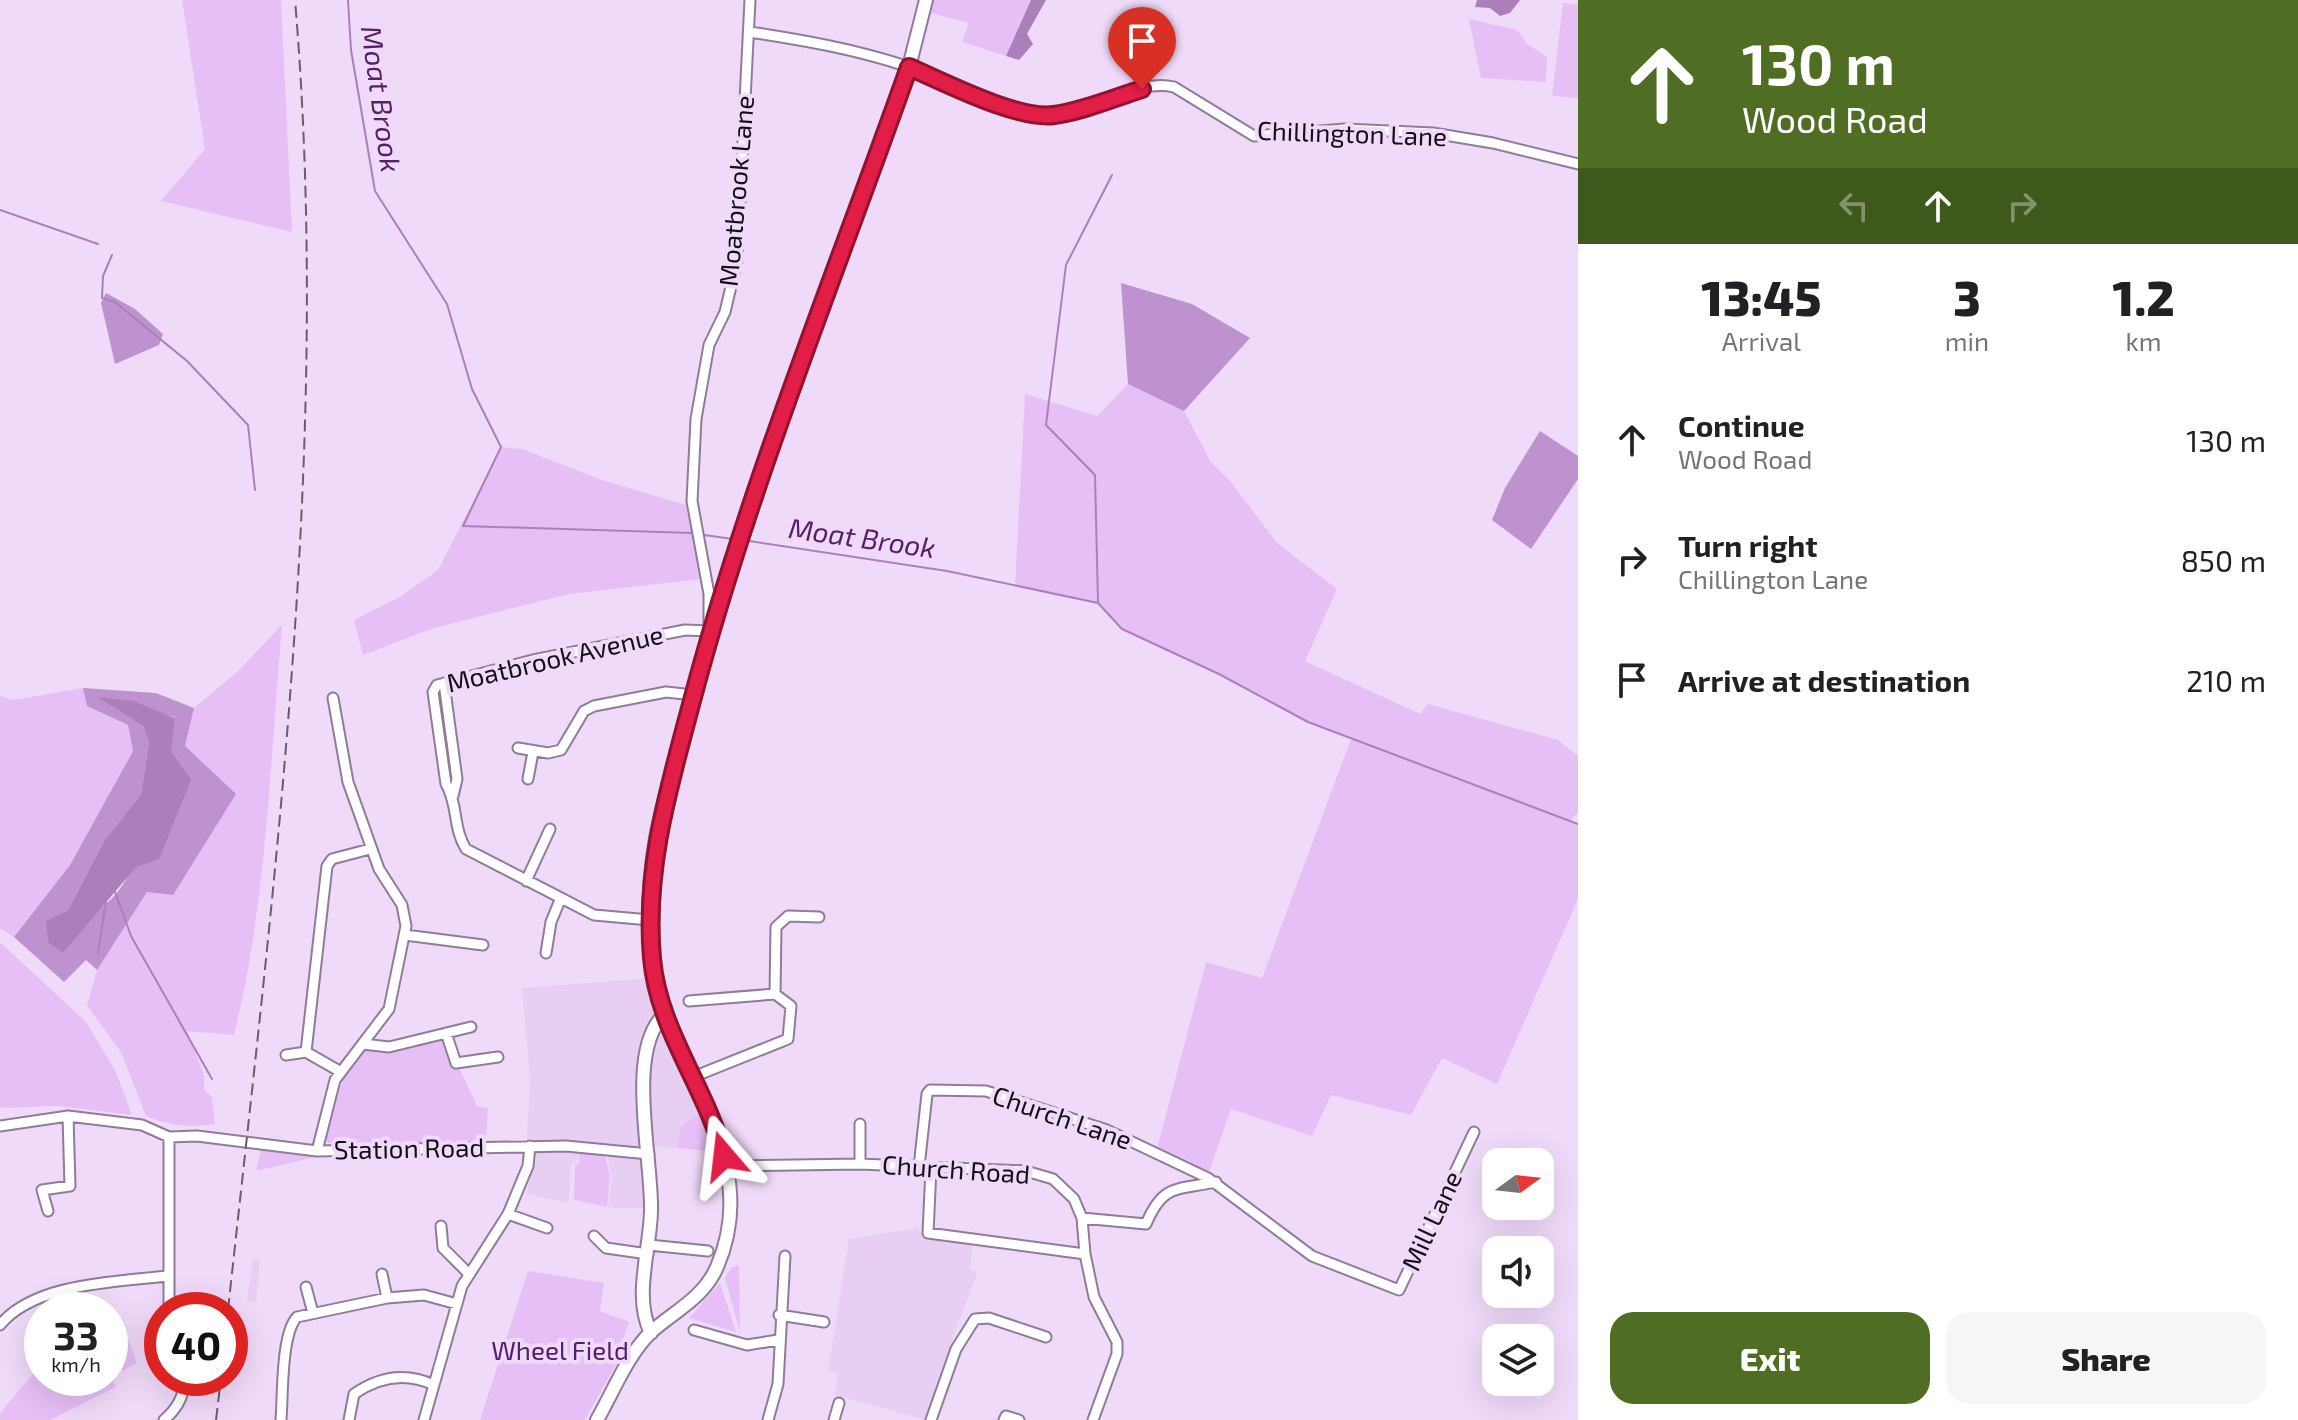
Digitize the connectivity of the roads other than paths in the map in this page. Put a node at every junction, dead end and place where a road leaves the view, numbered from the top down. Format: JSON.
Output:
{"nodes":[{"id":1,"x":750,"y":0,"type":"edge"},
{"id":2,"x":926,"y":0,"type":"edge"},
{"id":3,"x":750,"y":32,"type":"junction"},
{"id":4,"x":909,"y":67,"type":"junction"},
{"id":5,"x":1578,"y":164,"type":"edge"},
{"id":6,"x":709,"y":631,"type":"junction"},
{"id":7,"x":694,"y":695,"type":"junction"},
{"id":8,"x":333,"y":698,"type":"dead end"},
{"id":9,"x":518,"y":748,"type":"dead end"},
{"id":10,"x":533,"y":752,"type":"junction"},
{"id":11,"x":528,"y":779,"type":"dead end"},
{"id":12,"x":550,"y":829,"type":"dead end"},
{"id":13,"x":370,"y":849,"type":"junction"},
{"id":14,"x":526,"y":881,"type":"junction"},
{"id":15,"x":560,"y":900,"type":"junction"},
{"id":16,"x":819,"y":917,"type":"dead end"},
{"id":17,"x":650,"y":920,"type":"junction"},
{"id":18,"x":405,"y":935,"type":"junction"},
{"id":19,"x":483,"y":945,"type":"dead end"},
{"id":20,"x":546,"y":953,"type":"dead end"},
{"id":21,"x":775,"y":994,"type":"junction"},
{"id":22,"x":689,"y":1001,"type":"dead end"},
{"id":23,"x":664,"y":1015,"type":"junction"},
{"id":24,"x":471,"y":1027,"type":"dead end"},
{"id":25,"x":446,"y":1033,"type":"junction"},
{"id":26,"x":363,"y":1044,"type":"junction"},
{"id":27,"x":306,"y":1052,"type":"junction"},
{"id":28,"x":286,"y":1055,"type":"dead end"},
{"id":29,"x":498,"y":1057,"type":"dead end"},
{"id":30,"x":341,"y":1072,"type":"junction"},
{"id":31,"x":693,"y":1077,"type":"junction"},
{"id":32,"x":68,"y":1116,"type":"junction"},
{"id":33,"x":860,"y":1124,"type":"dead end"},
{"id":34,"x":0,"y":1126,"type":"edge"},
{"id":35,"x":1474,"y":1132,"type":"dead end"},
{"id":36,"x":169,"y":1137,"type":"junction"},
{"id":37,"x":530,"y":1146,"type":"junction"},
{"id":38,"x":317,"y":1151,"type":"junction"},
{"id":39,"x":649,"y":1154,"type":"junction"},
{"id":40,"x":860,"y":1164,"type":"junction"},
{"id":41,"x":726,"y":1166,"type":"junction"},
{"id":42,"x":919,"y":1167,"type":"junction"},
{"id":43,"x":931,"y":1168,"type":"junction"},
{"id":44,"x":1216,"y":1182,"type":"junction"},
{"id":45,"x":48,"y":1211,"type":"dead end"},
{"id":46,"x":508,"y":1214,"type":"junction"},
{"id":47,"x":1082,"y":1218,"type":"junction"},
{"id":48,"x":441,"y":1226,"type":"dead end"},
{"id":49,"x":547,"y":1228,"type":"dead end"},
{"id":50,"x":594,"y":1236,"type":"dead end"},
{"id":51,"x":648,"y":1249,"type":"junction"},
{"id":52,"x":708,"y":1251,"type":"dead end"},
{"id":53,"x":1085,"y":1254,"type":"junction"},
{"id":54,"x":785,"y":1256,"type":"dead end"},
{"id":55,"x":382,"y":1274,"type":"dead end"},
{"id":56,"x":469,"y":1274,"type":"junction"},
{"id":57,"x":167,"y":1276,"type":"junction"},
{"id":58,"x":306,"y":1287,"type":"dead end"},
{"id":59,"x":168,"y":1292,"type":"edge"},
{"id":60,"x":387,"y":1298,"type":"junction"},
{"id":61,"x":457,"y":1304,"type":"junction"},
{"id":62,"x":313,"y":1313,"type":"junction"},
{"id":63,"x":779,"y":1315,"type":"junction"},
{"id":64,"x":824,"y":1322,"type":"dead end"},
{"id":65,"x":0,"y":1325,"type":"edge"},
{"id":66,"x":694,"y":1330,"type":"dead end"},
{"id":67,"x":651,"y":1333,"type":"junction"},
{"id":68,"x":1046,"y":1337,"type":"dead end"},
{"id":69,"x":778,"y":1340,"type":"junction"},
{"id":70,"x":434,"y":1385,"type":"junction"},
{"id":71,"x":181,"y":1396,"type":"edge"},
{"id":72,"x":839,"y":1403,"type":"dead end"},
{"id":73,"x":602,"y":1418,"type":"edge"},
{"id":74,"x":164,"y":1420,"type":"edge"},
{"id":75,"x":281,"y":1420,"type":"edge"},
{"id":76,"x":349,"y":1420,"type":"edge"},
{"id":77,"x":424,"y":1420,"type":"edge"},
{"id":78,"x":768,"y":1420,"type":"edge"},
{"id":79,"x":834,"y":1420,"type":"edge"},
{"id":80,"x":931,"y":1420,"type":"edge"},
{"id":81,"x":1004,"y":1420,"type":"edge"},
{"id":82,"x":1019,"y":1420,"type":"edge"},
{"id":83,"x":1093,"y":1420,"type":"edge"}],
"edges":[{"from":1,"to":3,"type":"street","name":"Moatbrook Lane"},
{"from":2,"to":4,"type":"street"},
{"from":3,"to":4,"type":"street","name":"Chillington Lane"},
{"from":3,"to":6,"type":"street","name":"Moatbrook Lane"},
{"from":4,"to":5,"type":"street","name":"Chillington Lane"},
{"from":4,"to":6,"type":"street"},
{"from":6,"to":7,"type":"street"},
{"from":6,"to":14,"type":"street","name":"Moatbrook Avenue"},
{"from":7,"to":10,"type":"street"},
{"from":7,"to":17,"type":"street"},
{"from":8,"to":13,"type":"street"},
{"from":9,"to":10,"type":"street"},
{"from":10,"to":11,"type":"street"},
{"from":12,"to":14,"type":"street"},
{"from":13,"to":18,"type":"street"},
{"from":13,"to":27,"type":"street"},
{"from":14,"to":15,"type":"street","name":"Moatbrook Avenue"},
{"from":15,"to":17,"type":"street","name":"Moatbrook Avenue"},
{"from":15,"to":20,"type":"street"},
{"from":16,"to":21,"type":"street"},
{"from":17,"to":23,"type":"street"},
{"from":18,"to":19,"type":"street"},
{"from":18,"to":26,"type":"street"},
{"from":21,"to":22,"type":"street"},
{"from":21,"to":31,"type":"street"},
{"from":23,"to":31,"type":"street"},
{"from":23,"to":39,"type":"street"},
{"from":24,"to":25,"type":"street"},
{"from":25,"to":26,"type":"street"},
{"from":25,"to":29,"type":"street"},
{"from":26,"to":30,"type":"street"},
{"from":27,"to":28,"type":"street"},
{"from":27,"to":30,"type":"street"},
{"from":30,"to":38,"type":"street"},
{"from":31,"to":41,"type":"street"},
{"from":32,"to":34,"type":"street","name":"Station Road"},
{"from":32,"to":36,"type":"street","name":"Station Road"},
{"from":32,"to":45,"type":"street"},
{"from":33,"to":40,"type":"street"},
{"from":35,"to":44,"type":"street","name":"Mill Lane"},
{"from":36,"to":38,"type":"street","name":"Station Road"},
{"from":36,"to":57,"type":"street"},
{"from":37,"to":38,"type":"street","name":"Station Road"},
{"from":37,"to":39,"type":"street","name":"Station Road"},
{"from":37,"to":46,"type":"street"},
{"from":39,"to":51,"type":"street"},
{"from":40,"to":41,"type":"street","name":"Church Road"},
{"from":40,"to":42,"type":"street","name":"Church Road"},
{"from":41,"to":67,"type":"street"},
{"from":42,"to":43,"type":"street","name":"Church Road"},
{"from":42,"to":44,"type":"street","name":"Church Lane"},
{"from":43,"to":47,"type":"street","name":"Church Road"},
{"from":43,"to":53,"type":"street"},
{"from":44,"to":47,"type":"street"},
{"from":46,"to":49,"type":"street"},
{"from":46,"to":56,"type":"street"},
{"from":47,"to":53,"type":"street","name":"Church Road"},
{"from":48,"to":56,"type":"street"},
{"from":50,"to":51,"type":"street"},
{"from":51,"to":52,"type":"street"},
{"from":51,"to":67,"type":"street"},
{"from":53,"to":83,"type":"street","name":"Church Road"},
{"from":54,"to":63,"type":"street"},
{"from":55,"to":60,"type":"street"},
{"from":56,"to":61,"type":"street"},
{"from":57,"to":59,"type":"street"},
{"from":57,"to":65,"type":"street"},
{"from":58,"to":62,"type":"street"},
{"from":60,"to":61,"type":"street"},
{"from":60,"to":62,"type":"street"},
{"from":61,"to":70,"type":"street"},
{"from":62,"to":75,"type":"street"},
{"from":63,"to":64,"type":"street"},
{"from":63,"to":69,"type":"street"},
{"from":66,"to":69,"type":"street"},
{"from":67,"to":73,"type":"street"},
{"from":68,"to":80,"type":"street"},
{"from":69,"to":78,"type":"street"},
{"from":70,"to":76,"type":"street"},
{"from":70,"to":77,"type":"street"},
{"from":71,"to":74,"type":"street"},
{"from":72,"to":79,"type":"street"},
{"from":81,"to":82,"type":"street"}]}
